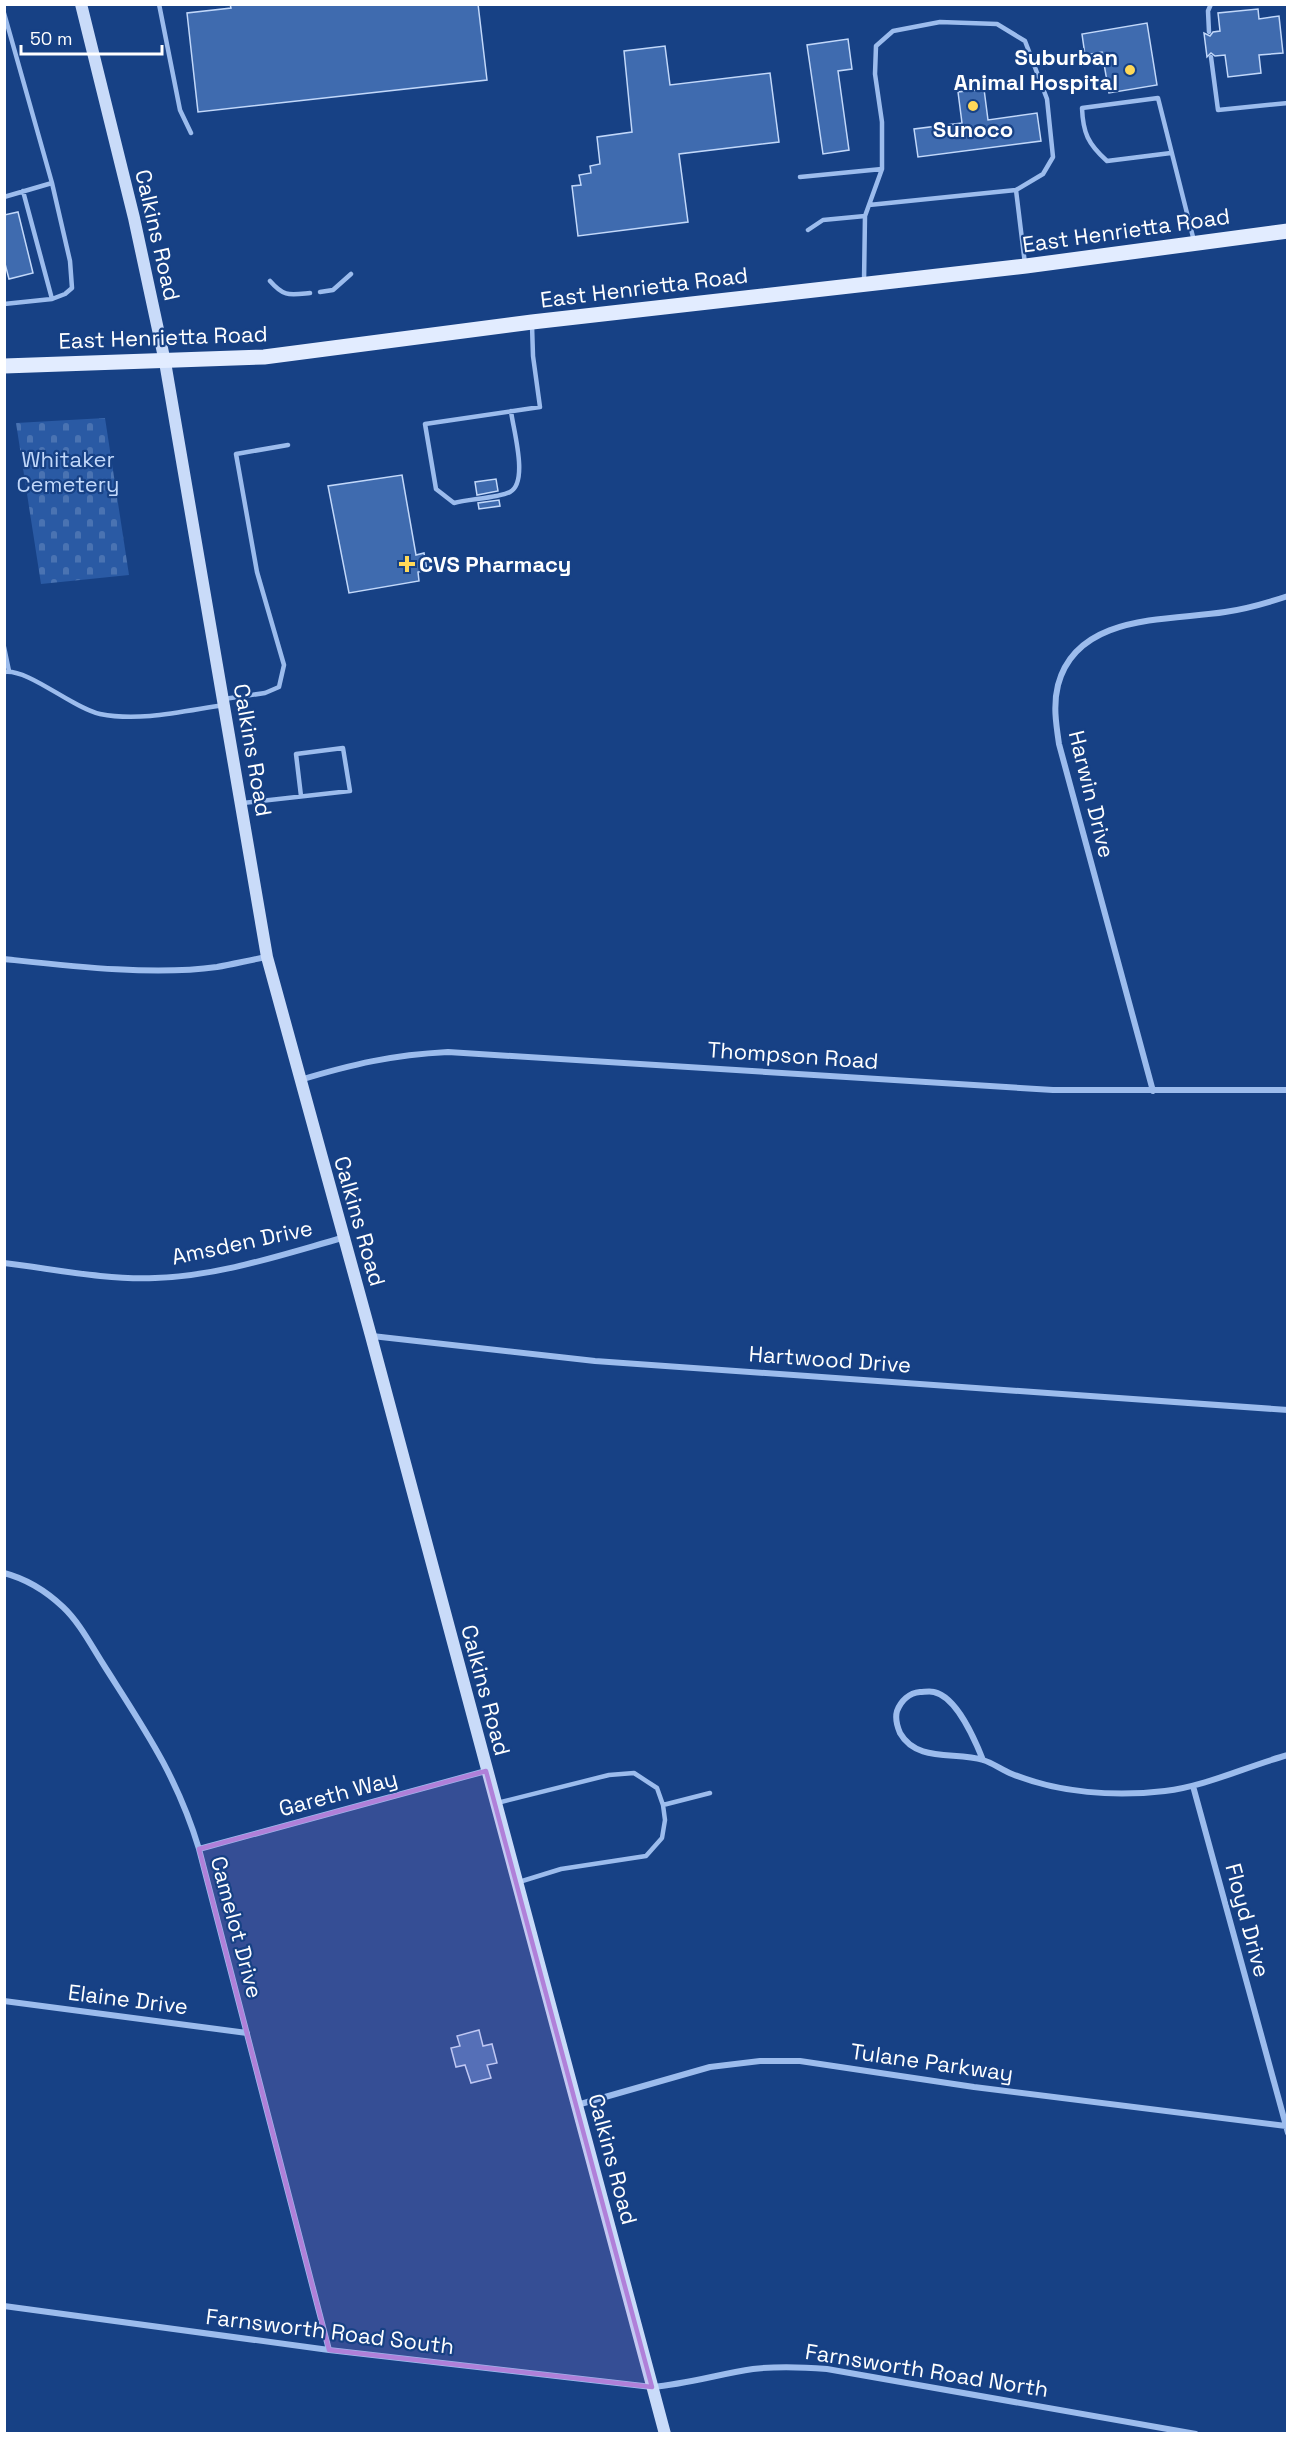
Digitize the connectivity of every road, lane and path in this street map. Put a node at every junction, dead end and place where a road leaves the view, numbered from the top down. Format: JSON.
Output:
{"nodes":[{"id":1,"x":81,"y":4,"type":"edge"},
{"id":2,"x":159,"y":4,"type":"edge"},
{"id":3,"x":1210,"y":4,"type":"edge"},
{"id":4,"x":4,"y":13,"type":"edge"},
{"id":5,"x":1209,"y":32,"type":"dead end"},
{"id":6,"x":1211,"y":57,"type":"dead end"},
{"id":7,"x":1287,"y":103,"type":"edge"},
{"id":8,"x":191,"y":133,"type":"dead end"},
{"id":9,"x":1170,"y":153,"type":"junction"},
{"id":10,"x":882,"y":169,"type":"junction"},
{"id":11,"x":800,"y":177,"type":"dead end"},
{"id":12,"x":52,"y":183,"type":"junction"},
{"id":13,"x":1016,"y":190,"type":"junction"},
{"id":14,"x":24,"y":191,"type":"junction"},
{"id":15,"x":4,"y":197,"type":"edge"},
{"id":16,"x":869,"y":205,"type":"junction"},
{"id":17,"x":865,"y":216,"type":"junction"},
{"id":18,"x":808,"y":230,"type":"dead end"},
{"id":19,"x":1287,"y":231,"type":"edge"},
{"id":20,"x":1195,"y":243,"type":"junction"},
{"id":21,"x":1026,"y":266,"type":"junction"},
{"id":22,"x":351,"y":274,"type":"dead end"},
{"id":23,"x":270,"y":280,"type":"dead end"},
{"id":24,"x":864,"y":283,"type":"junction"},
{"id":25,"x":320,"y":292,"type":"dead end"},
{"id":26,"x":310,"y":293,"type":"dead end"},
{"id":27,"x":51,"y":298,"type":"junction"},
{"id":28,"x":4,"y":304,"type":"edge"},
{"id":29,"x":532,"y":322,"type":"junction"},
{"id":30,"x":165,"y":362,"type":"junction"},
{"id":31,"x":4,"y":366,"type":"edge"},
{"id":32,"x":511,"y":411,"type":"junction"},
{"id":33,"x":288,"y":445,"type":"dead end"},
{"id":34,"x":1287,"y":596,"type":"edge"},
{"id":35,"x":4,"y":646,"type":"edge"},
{"id":36,"x":7,"y":672,"type":"edge"},
{"id":37,"x":223,"y":702,"type":"junction"},
{"id":38,"x":301,"y":796,"type":"junction"},
{"id":39,"x":241,"y":803,"type":"junction"},
{"id":40,"x":267,"y":957,"type":"junction"},
{"id":41,"x":4,"y":959,"type":"edge"},
{"id":42,"x":299,"y":1080,"type":"junction"},
{"id":43,"x":1287,"y":1090,"type":"edge"},
{"id":44,"x":1153,"y":1091,"type":"junction"},
{"id":45,"x":342,"y":1238,"type":"junction"},
{"id":46,"x":4,"y":1263,"type":"edge"},
{"id":47,"x":371,"y":1336,"type":"junction"},
{"id":48,"x":1287,"y":1410,"type":"edge"},
{"id":49,"x":4,"y":1573,"type":"edge"},
{"id":50,"x":1287,"y":1755,"type":"edge"},
{"id":51,"x":983,"y":1760,"type":"junction"},
{"id":52,"x":486,"y":1771,"type":"junction"},
{"id":53,"x":1193,"y":1786,"type":"junction"},
{"id":54,"x":710,"y":1793,"type":"dead end"},
{"id":55,"x":495,"y":1804,"type":"junction"},
{"id":56,"x":663,"y":1805,"type":"junction"},
{"id":57,"x":199,"y":1849,"type":"junction"},
{"id":58,"x":516,"y":1883,"type":"junction"},
{"id":59,"x":4,"y":2001,"type":"edge"},
{"id":60,"x":247,"y":2033,"type":"junction"},
{"id":61,"x":577,"y":2105,"type":"junction"},
{"id":62,"x":1286,"y":2126,"type":"junction"},
{"id":63,"x":1287,"y":2133,"type":"edge"},
{"id":64,"x":4,"y":2306,"type":"edge"},
{"id":65,"x":329,"y":2350,"type":"junction"},
{"id":66,"x":652,"y":2387,"type":"junction"},
{"id":67,"x":665,"y":2433,"type":"edge"},
{"id":68,"x":1196,"y":2433,"type":"edge"}],
"edges":[{"from":1,"to":30,"type":"main road","name":"Calkins Road"},
{"from":2,"to":8,"type":"lane"},
{"from":3,"to":5,"type":"lane"},
{"from":4,"to":12,"type":"lane"},
{"from":6,"to":7,"type":"lane"},
{"from":9,"to":9,"type":"lane"},
{"from":9,"to":20,"type":"lane"},
{"from":10,"to":11,"type":"lane"},
{"from":10,"to":13,"type":"lane"},
{"from":10,"to":16,"type":"lane"},
{"from":12,"to":14,"type":"lane"},
{"from":12,"to":27,"type":"lane"},
{"from":13,"to":16,"type":"lane"},
{"from":13,"to":21,"type":"lane"},
{"from":14,"to":15,"type":"lane"},
{"from":14,"to":27,"type":"lane"},
{"from":16,"to":17,"type":"lane"},
{"from":17,"to":18,"type":"lane"},
{"from":17,"to":24,"type":"lane"},
{"from":19,"to":20,"type":"main road","name":"East Henrietta Road"},
{"from":20,"to":21,"type":"main road","name":"East Henrietta Road"},
{"from":21,"to":24,"type":"main road","name":"East Henrietta Road"},
{"from":22,"to":25,"type":"lane"},
{"from":23,"to":26,"type":"lane"},
{"from":24,"to":29,"type":"main road","name":"East Henrietta Road"},
{"from":27,"to":28,"type":"lane"},
{"from":29,"to":30,"type":"main road","name":"East Henrietta Road"},
{"from":29,"to":32,"type":"lane"},
{"from":30,"to":31,"type":"main road","name":"East Henrietta Road"},
{"from":30,"to":37,"type":"main road","name":"Calkins Road"},
{"from":32,"to":32,"type":"lane"},
{"from":33,"to":37,"type":"lane"},
{"from":34,"to":44,"type":"street","name":"Harwin Drive"},
{"from":35,"to":36,"type":"lane"},
{"from":36,"to":37,"type":"lane"},
{"from":37,"to":39,"type":"main road","name":"Calkins Road"},
{"from":38,"to":38,"type":"lane"},
{"from":38,"to":39,"type":"lane"},
{"from":39,"to":40,"type":"main road","name":"Calkins Road"},
{"from":40,"to":41,"type":"street"},
{"from":40,"to":42,"type":"main road","name":"Calkins Road"},
{"from":42,"to":44,"type":"street","name":"Thompson Road"},
{"from":42,"to":45,"type":"main road","name":"Calkins Road"},
{"from":43,"to":44,"type":"street","name":"Thompson Road"},
{"from":45,"to":46,"type":"street","name":"Amsden Drive"},
{"from":45,"to":47,"type":"main road","name":"Calkins Road"},
{"from":47,"to":48,"type":"street","name":"Hartwood Drive"},
{"from":47,"to":52,"type":"main road","name":"Calkins Road"},
{"from":49,"to":57,"type":"street","name":"Camelot Drive"},
{"from":50,"to":53,"type":"street"},
{"from":51,"to":51,"type":"street"},
{"from":51,"to":53,"type":"street"},
{"from":52,"to":55,"type":"main road","name":"Calkins Road"},
{"from":52,"to":57,"type":"street","name":"Gareth Way"},
{"from":53,"to":62,"type":"street","name":"Floyd Drive"},
{"from":54,"to":56,"type":"lane"},
{"from":55,"to":56,"type":"lane"},
{"from":55,"to":58,"type":"main road","name":"Calkins Road"},
{"from":56,"to":58,"type":"lane"},
{"from":57,"to":60,"type":"street","name":"Camelot Drive"},
{"from":58,"to":61,"type":"main road","name":"Calkins Road"},
{"from":59,"to":60,"type":"street","name":"Elaine Drive"},
{"from":60,"to":65,"type":"street","name":"Camelot Drive"},
{"from":61,"to":62,"type":"street","name":"Tulane Parkway"},
{"from":61,"to":66,"type":"main road","name":"Calkins Road"},
{"from":62,"to":63,"type":"street","name":"Floyd Drive"},
{"from":64,"to":65,"type":"street","name":"Farnsworth Road South"},
{"from":65,"to":66,"type":"street","name":"Farnsworth Road South"},
{"from":66,"to":67,"type":"main road","name":"Calkins Road"},
{"from":66,"to":68,"type":"street","name":"Farnsworth Road North"}]}
